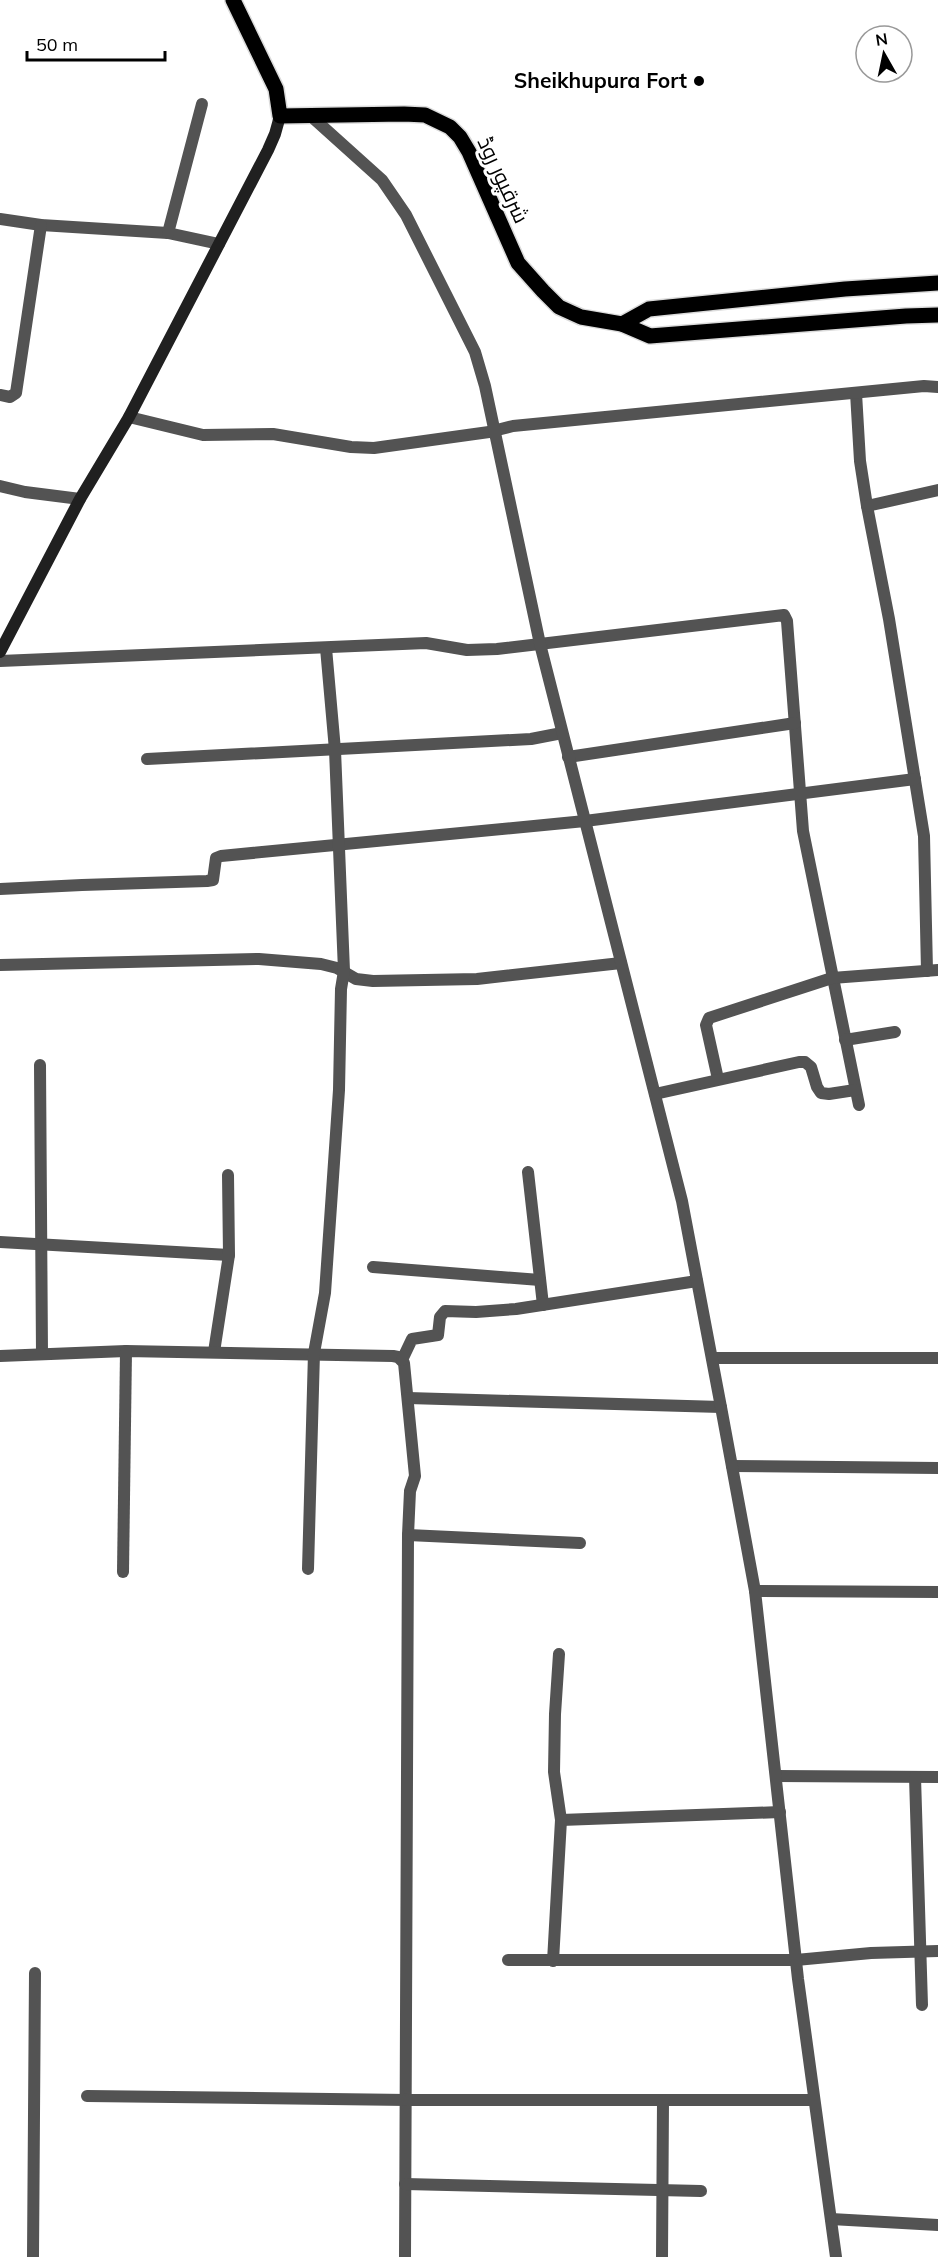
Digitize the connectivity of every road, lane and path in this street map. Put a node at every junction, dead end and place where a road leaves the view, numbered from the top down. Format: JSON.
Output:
{"nodes":[{"id":1,"x":233,"y":0,"type":"edge"},
{"id":2,"x":202,"y":104,"type":"dead end"},
{"id":3,"x":280,"y":116,"type":"junction"},
{"id":4,"x":312,"y":117,"type":"junction"},
{"id":5,"x":0,"y":219,"type":"edge"},
{"id":6,"x":41,"y":225,"type":"junction"},
{"id":7,"x":168,"y":233,"type":"junction"},
{"id":8,"x":219,"y":244,"type":"junction"},
{"id":9,"x":938,"y":283,"type":"edge"},
{"id":10,"x":938,"y":315,"type":"edge"},
{"id":11,"x":622,"y":324,"type":"junction"},
{"id":12,"x":938,"y":387,"type":"edge"},
{"id":13,"x":856,"y":393,"type":"junction"},
{"id":14,"x":0,"y":395,"type":"edge"},
{"id":15,"x":129,"y":417,"type":"junction"},
{"id":16,"x":495,"y":431,"type":"junction"},
{"id":17,"x":0,"y":486,"type":"edge"},
{"id":18,"x":938,"y":490,"type":"edge"},
{"id":19,"x":80,"y":499,"type":"junction"},
{"id":20,"x":867,"y":506,"type":"junction"},
{"id":21,"x":540,"y":644,"type":"junction"},
{"id":22,"x":326,"y":648,"type":"junction"},
{"id":23,"x":0,"y":652,"type":"edge"},
{"id":24,"x":0,"y":661,"type":"edge"},
{"id":25,"x":795,"y":723,"type":"junction"},
{"id":26,"x":562,"y":733,"type":"junction"},
{"id":27,"x":335,"y":750,"type":"junction"},
{"id":28,"x":568,"y":757,"type":"junction"},
{"id":29,"x":147,"y":759,"type":"dead end"},
{"id":30,"x":915,"y":779,"type":"junction"},
{"id":31,"x":800,"y":792,"type":"junction"},
{"id":32,"x":585,"y":820,"type":"junction"},
{"id":33,"x":340,"y":844,"type":"junction"},
{"id":34,"x":0,"y":889,"type":"edge"},
{"id":35,"x":621,"y":963,"type":"junction"},
{"id":36,"x":0,"y":965,"type":"edge"},
{"id":37,"x":344,"y":971,"type":"junction"},
{"id":38,"x":933,"y":971,"type":"edge"},
{"id":39,"x":832,"y":978,"type":"junction"},
{"id":40,"x":895,"y":1032,"type":"dead end"},
{"id":41,"x":845,"y":1040,"type":"junction"},
{"id":42,"x":40,"y":1065,"type":"dead end"},
{"id":43,"x":717,"y":1079,"type":"junction"},
{"id":44,"x":855,"y":1090,"type":"junction"},
{"id":45,"x":655,"y":1094,"type":"junction"},
{"id":46,"x":858,"y":1105,"type":"dead end"},
{"id":47,"x":528,"y":1172,"type":"dead end"},
{"id":48,"x":228,"y":1175,"type":"dead end"},
{"id":49,"x":0,"y":1242,"type":"edge"},
{"id":50,"x":42,"y":1245,"type":"junction"},
{"id":51,"x":229,"y":1255,"type":"junction"},
{"id":52,"x":373,"y":1267,"type":"dead end"},
{"id":53,"x":540,"y":1280,"type":"junction"},
{"id":54,"x":697,"y":1281,"type":"junction"},
{"id":55,"x":543,"y":1305,"type":"junction"},
{"id":56,"x":126,"y":1351,"type":"junction"},
{"id":57,"x":214,"y":1352,"type":"junction"},
{"id":58,"x":314,"y":1353,"type":"junction"},
{"id":59,"x":42,"y":1354,"type":"junction"},
{"id":60,"x":0,"y":1356,"type":"edge"},
{"id":61,"x":711,"y":1358,"type":"junction"},
{"id":62,"x":938,"y":1358,"type":"edge"},
{"id":63,"x":402,"y":1360,"type":"junction"},
{"id":64,"x":408,"y":1398,"type":"junction"},
{"id":65,"x":721,"y":1407,"type":"junction"},
{"id":66,"x":732,"y":1466,"type":"junction"},
{"id":67,"x":938,"y":1468,"type":"edge"},
{"id":68,"x":408,"y":1535,"type":"junction"},
{"id":69,"x":580,"y":1543,"type":"dead end"},
{"id":70,"x":308,"y":1569,"type":"dead end"},
{"id":71,"x":123,"y":1572,"type":"dead end"},
{"id":72,"x":755,"y":1591,"type":"junction"},
{"id":73,"x":938,"y":1592,"type":"edge"},
{"id":74,"x":560,"y":1654,"type":"dead end"},
{"id":75,"x":776,"y":1776,"type":"junction"},
{"id":76,"x":915,"y":1777,"type":"junction"},
{"id":77,"x":938,"y":1777,"type":"edge"},
{"id":78,"x":780,"y":1812,"type":"junction"},
{"id":79,"x":561,"y":1820,"type":"junction"},
{"id":80,"x":921,"y":1951,"type":"junction"},
{"id":81,"x":938,"y":1951,"type":"edge"},
{"id":82,"x":508,"y":1960,"type":"dead end"},
{"id":83,"x":553,"y":1960,"type":"junction"},
{"id":84,"x":796,"y":1960,"type":"junction"},
{"id":85,"x":35,"y":1973,"type":"dead end"},
{"id":86,"x":922,"y":2006,"type":"dead end"},
{"id":87,"x":87,"y":2096,"type":"dead end"},
{"id":88,"x":407,"y":2100,"type":"junction"},
{"id":89,"x":814,"y":2100,"type":"junction"},
{"id":90,"x":663,"y":2102,"type":"junction"},
{"id":91,"x":405,"y":2184,"type":"junction"},
{"id":92,"x":663,"y":2190,"type":"junction"},
{"id":93,"x":701,"y":2191,"type":"dead end"},
{"id":94,"x":831,"y":2220,"type":"junction"},
{"id":95,"x":938,"y":2225,"type":"edge"},
{"id":96,"x":33,"y":2257,"type":"edge"},
{"id":97,"x":405,"y":2257,"type":"edge"},
{"id":98,"x":662,"y":2257,"type":"edge"},
{"id":99,"x":836,"y":2257,"type":"edge"}],
"edges":[{"from":1,"to":3,"type":"main road"},
{"from":2,"to":7,"type":"street"},
{"from":3,"to":4,"type":"main road","name":"شرقپور روڈ"},
{"from":3,"to":8,"type":"main road"},
{"from":4,"to":11,"type":"main road","name":"شرقپور روڈ"},
{"from":4,"to":16,"type":"street"},
{"from":5,"to":6,"type":"street"},
{"from":6,"to":7,"type":"street"},
{"from":6,"to":14,"type":"street"},
{"from":7,"to":8,"type":"street"},
{"from":8,"to":15,"type":"main road"},
{"from":9,"to":11,"type":"main road"},
{"from":10,"to":11,"type":"main road","name":"شرقپور روڈ"},
{"from":12,"to":13,"type":"street"},
{"from":13,"to":16,"type":"street"},
{"from":13,"to":20,"type":"street"},
{"from":15,"to":16,"type":"street"},
{"from":15,"to":19,"type":"main road"},
{"from":16,"to":21,"type":"street"},
{"from":17,"to":19,"type":"street"},
{"from":18,"to":20,"type":"street"},
{"from":19,"to":23,"type":"main road"},
{"from":20,"to":30,"type":"street"},
{"from":21,"to":22,"type":"street"},
{"from":21,"to":25,"type":"street"},
{"from":21,"to":26,"type":"street"},
{"from":22,"to":24,"type":"street"},
{"from":22,"to":27,"type":"street"},
{"from":25,"to":28,"type":"street"},
{"from":25,"to":31,"type":"street"},
{"from":26,"to":27,"type":"street"},
{"from":26,"to":28,"type":"street"},
{"from":27,"to":29,"type":"street"},
{"from":27,"to":33,"type":"street"},
{"from":28,"to":32,"type":"street"},
{"from":30,"to":31,"type":"street"},
{"from":30,"to":38,"type":"street"},
{"from":31,"to":32,"type":"street"},
{"from":31,"to":39,"type":"street"},
{"from":32,"to":33,"type":"street"},
{"from":32,"to":35,"type":"street"},
{"from":33,"to":34,"type":"street"},
{"from":33,"to":37,"type":"street"},
{"from":35,"to":37,"type":"street"},
{"from":35,"to":45,"type":"street"},
{"from":36,"to":37,"type":"street"},
{"from":37,"to":58,"type":"street"},
{"from":38,"to":39,"type":"street"},
{"from":39,"to":41,"type":"street"},
{"from":39,"to":43,"type":"street"},
{"from":40,"to":41,"type":"street"},
{"from":41,"to":44,"type":"street"},
{"from":42,"to":50,"type":"street"},
{"from":43,"to":44,"type":"street"},
{"from":43,"to":45,"type":"street"},
{"from":44,"to":46,"type":"street"},
{"from":45,"to":54,"type":"street"},
{"from":47,"to":53,"type":"street"},
{"from":48,"to":51,"type":"street"},
{"from":49,"to":50,"type":"street"},
{"from":50,"to":51,"type":"street"},
{"from":50,"to":59,"type":"street"},
{"from":51,"to":57,"type":"street"},
{"from":52,"to":53,"type":"street"},
{"from":53,"to":55,"type":"street"},
{"from":54,"to":55,"type":"street"},
{"from":54,"to":61,"type":"street"},
{"from":55,"to":63,"type":"street"},
{"from":56,"to":57,"type":"street"},
{"from":56,"to":59,"type":"street"},
{"from":56,"to":71,"type":"street"},
{"from":57,"to":58,"type":"street"},
{"from":58,"to":63,"type":"street"},
{"from":58,"to":70,"type":"street"},
{"from":59,"to":60,"type":"street"},
{"from":61,"to":62,"type":"street"},
{"from":61,"to":65,"type":"street"},
{"from":63,"to":64,"type":"street"},
{"from":64,"to":65,"type":"street"},
{"from":64,"to":68,"type":"street"},
{"from":65,"to":66,"type":"street"},
{"from":66,"to":67,"type":"street"},
{"from":66,"to":72,"type":"street"},
{"from":68,"to":69,"type":"street"},
{"from":68,"to":88,"type":"street"},
{"from":72,"to":73,"type":"street"},
{"from":72,"to":75,"type":"street"},
{"from":74,"to":79,"type":"street"},
{"from":75,"to":76,"type":"street"},
{"from":75,"to":78,"type":"street"},
{"from":76,"to":77,"type":"street"},
{"from":76,"to":80,"type":"street"},
{"from":78,"to":79,"type":"street"},
{"from":78,"to":84,"type":"street"},
{"from":79,"to":83,"type":"street"},
{"from":80,"to":81,"type":"street"},
{"from":80,"to":84,"type":"street"},
{"from":80,"to":86,"type":"street"},
{"from":82,"to":83,"type":"street"},
{"from":83,"to":84,"type":"street"},
{"from":84,"to":89,"type":"street"},
{"from":85,"to":96,"type":"street"},
{"from":87,"to":88,"type":"street"},
{"from":88,"to":90,"type":"street"},
{"from":88,"to":91,"type":"street"},
{"from":89,"to":90,"type":"street"},
{"from":89,"to":94,"type":"street"},
{"from":90,"to":92,"type":"street"},
{"from":91,"to":92,"type":"street"},
{"from":91,"to":97,"type":"street"},
{"from":92,"to":93,"type":"street"},
{"from":92,"to":98,"type":"street"},
{"from":94,"to":95,"type":"street"},
{"from":94,"to":99,"type":"street"}]}
